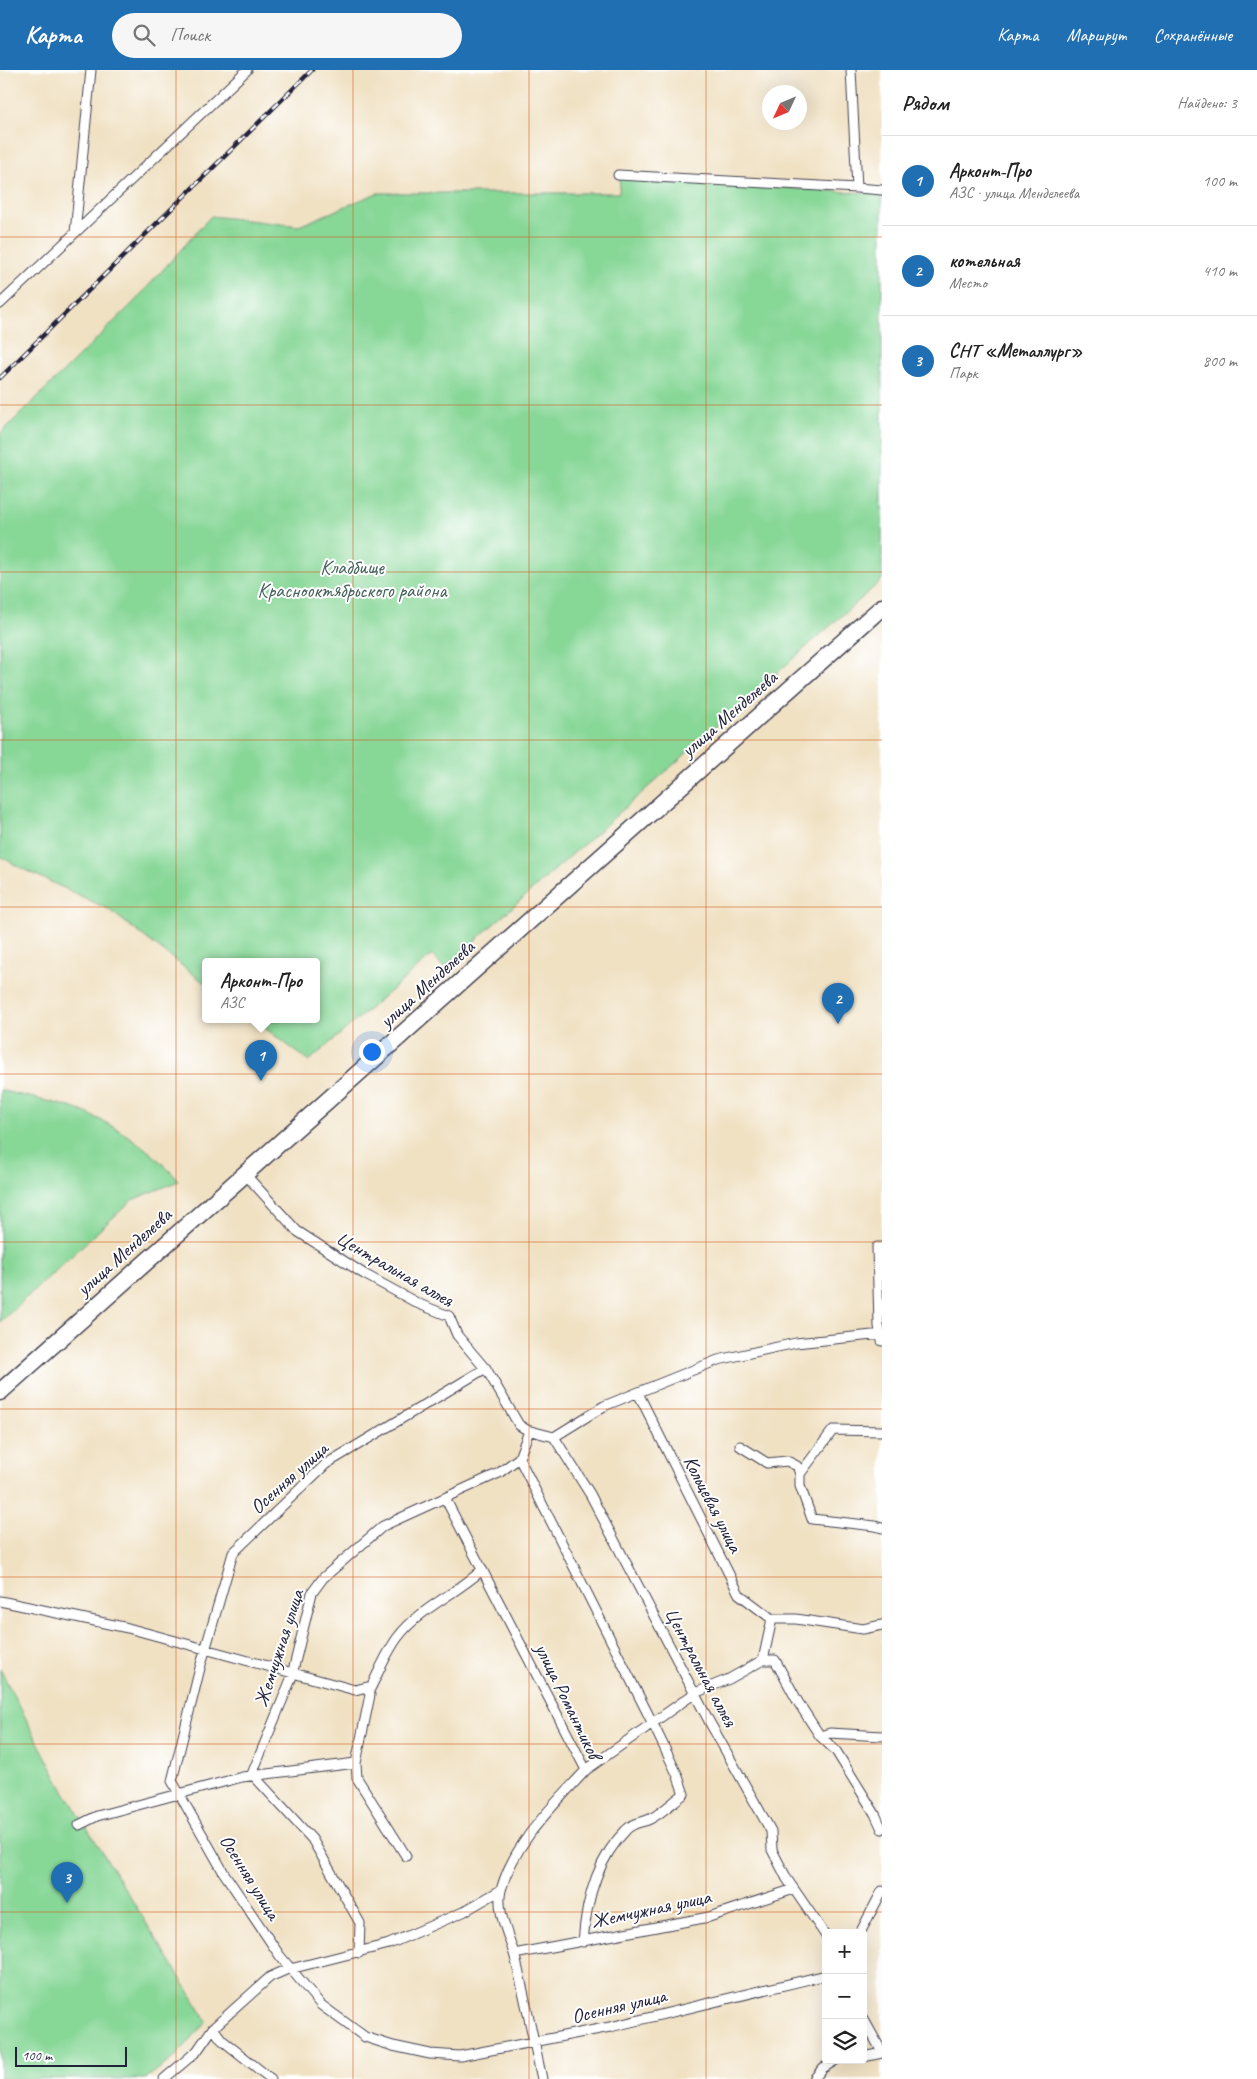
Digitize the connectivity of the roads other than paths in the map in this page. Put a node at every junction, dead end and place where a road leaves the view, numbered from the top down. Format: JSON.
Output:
{"nodes":[{"id":1,"x":90,"y":70,"type":"edge"},
{"id":2,"x":248,"y":70,"type":"edge"},
{"id":3,"x":851,"y":70,"type":"edge"},
{"id":4,"x":618,"y":175,"type":"dead end"},
{"id":5,"x":857,"y":188,"type":"junction"},
{"id":6,"x":882,"y":190,"type":"edge"},
{"id":7,"x":75,"y":233,"type":"junction"},
{"id":8,"x":0,"y":304,"type":"edge"},
{"id":9,"x":882,"y":596,"type":"edge"},
{"id":10,"x":882,"y":607,"type":"edge"},
{"id":11,"x":244,"y":1173,"type":"junction"},
{"id":12,"x":882,"y":1247,"type":"edge"},
{"id":13,"x":882,"y":1336,"type":"edge"},
{"id":14,"x":486,"y":1368,"type":"junction"},
{"id":15,"x":0,"y":1380,"type":"edge"},
{"id":16,"x":0,"y":1392,"type":"edge"},
{"id":17,"x":638,"y":1393,"type":"junction"},
{"id":18,"x":529,"y":1431,"type":"junction"},
{"id":19,"x":882,"y":1431,"type":"edge"},
{"id":20,"x":554,"y":1437,"type":"junction"},
{"id":21,"x":740,"y":1446,"type":"dead end"},
{"id":22,"x":519,"y":1458,"type":"junction"},
{"id":23,"x":800,"y":1474,"type":"junction"},
{"id":24,"x":445,"y":1498,"type":"junction"},
{"id":25,"x":882,"y":1528,"type":"edge"},
{"id":26,"x":482,"y":1570,"type":"junction"},
{"id":27,"x":0,"y":1601,"type":"edge"},
{"id":28,"x":772,"y":1619,"type":"junction"},
{"id":29,"x":882,"y":1625,"type":"edge"},
{"id":30,"x":205,"y":1649,"type":"junction"},
{"id":31,"x":763,"y":1660,"type":"junction"},
{"id":32,"x":292,"y":1673,"type":"junction"},
{"id":33,"x":369,"y":1691,"type":"junction"},
{"id":34,"x":695,"y":1693,"type":"junction"},
{"id":35,"x":653,"y":1724,"type":"junction"},
{"id":36,"x":820,"y":1736,"type":"junction"},
{"id":37,"x":882,"y":1736,"type":"edge"},
{"id":38,"x":356,"y":1764,"type":"junction"},
{"id":39,"x":586,"y":1770,"type":"junction"},
{"id":40,"x":253,"y":1775,"type":"junction"},
{"id":41,"x":180,"y":1794,"type":"junction"},
{"id":42,"x":79,"y":1825,"type":"dead end"},
{"id":43,"x":882,"y":1829,"type":"edge"},
{"id":44,"x":406,"y":1856,"type":"dead end"},
{"id":45,"x":794,"y":1889,"type":"junction"},
{"id":46,"x":501,"y":1890,"type":"junction"},
{"id":47,"x":882,"y":1891,"type":"edge"},
{"id":48,"x":862,"y":1929,"type":"edge"},
{"id":49,"x":822,"y":1930,"type":"edge"},
{"id":50,"x":582,"y":1942,"type":"junction"},
{"id":51,"x":358,"y":1953,"type":"junction"},
{"id":52,"x":514,"y":1954,"type":"junction"},
{"id":53,"x":290,"y":1968,"type":"junction"},
{"id":54,"x":822,"y":1976,"type":"edge"},
{"id":55,"x":864,"y":2019,"type":"edge"},
{"id":56,"x":213,"y":2028,"type":"junction"},
{"id":57,"x":534,"y":2042,"type":"junction"},
{"id":58,"x":882,"y":2053,"type":"edge"},
{"id":59,"x":867,"y":2056,"type":"edge"},
{"id":60,"x":830,"y":2064,"type":"edge"},
{"id":61,"x":164,"y":2079,"type":"edge"},
{"id":62,"x":271,"y":2079,"type":"edge"},
{"id":63,"x":542,"y":2079,"type":"edge"},
{"id":64,"x":814,"y":2079,"type":"edge"}],
"edges":[{"from":1,"to":7,"type":"street"},
{"from":2,"to":7,"type":"street"},
{"from":3,"to":5,"type":"street"},
{"from":4,"to":5,"type":"street"},
{"from":5,"to":6,"type":"street"},
{"from":7,"to":8,"type":"street"},
{"from":9,"to":15,"type":"highway","name":"улица Менделеева"},
{"from":10,"to":11,"type":"highway","name":"улица Менделеева"},
{"from":11,"to":14,"type":"street","name":"Центральная аллея"},
{"from":11,"to":16,"type":"highway","name":"улица Менделеева"},
{"from":12,"to":13,"type":"street"},
{"from":13,"to":17,"type":"street"},
{"from":14,"to":18,"type":"street","name":"Центральная аллея"},
{"from":14,"to":30,"type":"street","name":"Осенняя улица"},
{"from":17,"to":20,"type":"street"},
{"from":17,"to":28,"type":"street","name":"Кольцевая улица"},
{"from":18,"to":20,"type":"street"},
{"from":18,"to":22,"type":"street"},
{"from":19,"to":23,"type":"street"},
{"from":20,"to":34,"type":"street","name":"Центральная аллея"},
{"from":21,"to":23,"type":"street"},
{"from":22,"to":24,"type":"street","name":"Жемчужная улица"},
{"from":22,"to":35,"type":"street"},
{"from":23,"to":25,"type":"street"},
{"from":24,"to":26,"type":"street","name":"улица Романтиков"},
{"from":24,"to":32,"type":"street","name":"Жемчужная улица"},
{"from":26,"to":33,"type":"street"},
{"from":26,"to":39,"type":"street","name":"улица Романтиков"},
{"from":27,"to":30,"type":"street"},
{"from":28,"to":29,"type":"street"},
{"from":28,"to":31,"type":"street"},
{"from":30,"to":32,"type":"street"},
{"from":30,"to":41,"type":"street","name":"Осенняя улица"},
{"from":31,"to":34,"type":"street"},
{"from":31,"to":36,"type":"street"},
{"from":32,"to":33,"type":"street"},
{"from":32,"to":40,"type":"street","name":"Жемчужная улица"},
{"from":33,"to":38,"type":"street"},
{"from":34,"to":35,"type":"street"},
{"from":34,"to":45,"type":"street","name":"Центральная аллея"},
{"from":35,"to":39,"type":"street"},
{"from":35,"to":50,"type":"street"},
{"from":36,"to":37,"type":"street"},
{"from":36,"to":43,"type":"street"},
{"from":38,"to":40,"type":"street"},
{"from":38,"to":44,"type":"street"},
{"from":39,"to":46,"type":"street","name":"улица Романтиков"},
{"from":40,"to":41,"type":"street"},
{"from":40,"to":51,"type":"street"},
{"from":41,"to":42,"type":"street"},
{"from":41,"to":53,"type":"street","name":"Осенняя улица"},
{"from":45,"to":49,"type":"street","name":"Центральная аллея"},
{"from":45,"to":50,"type":"street","name":"Жемчужная улица"},
{"from":46,"to":51,"type":"street"},
{"from":46,"to":52,"type":"street"},
{"from":47,"to":48,"type":"street"},
{"from":50,"to":52,"type":"street","name":"Жемчужная улица"},
{"from":51,"to":53,"type":"street"},
{"from":52,"to":57,"type":"street"},
{"from":53,"to":56,"type":"street"},
{"from":53,"to":57,"type":"street","name":"Осенняя улица"},
{"from":54,"to":57,"type":"street","name":"Осенняя улица"},
{"from":55,"to":58,"type":"street"},
{"from":56,"to":61,"type":"street"},
{"from":56,"to":62,"type":"street"},
{"from":57,"to":63,"type":"street"},
{"from":58,"to":59,"type":"street"},
{"from":60,"to":64,"type":"street"}]}
